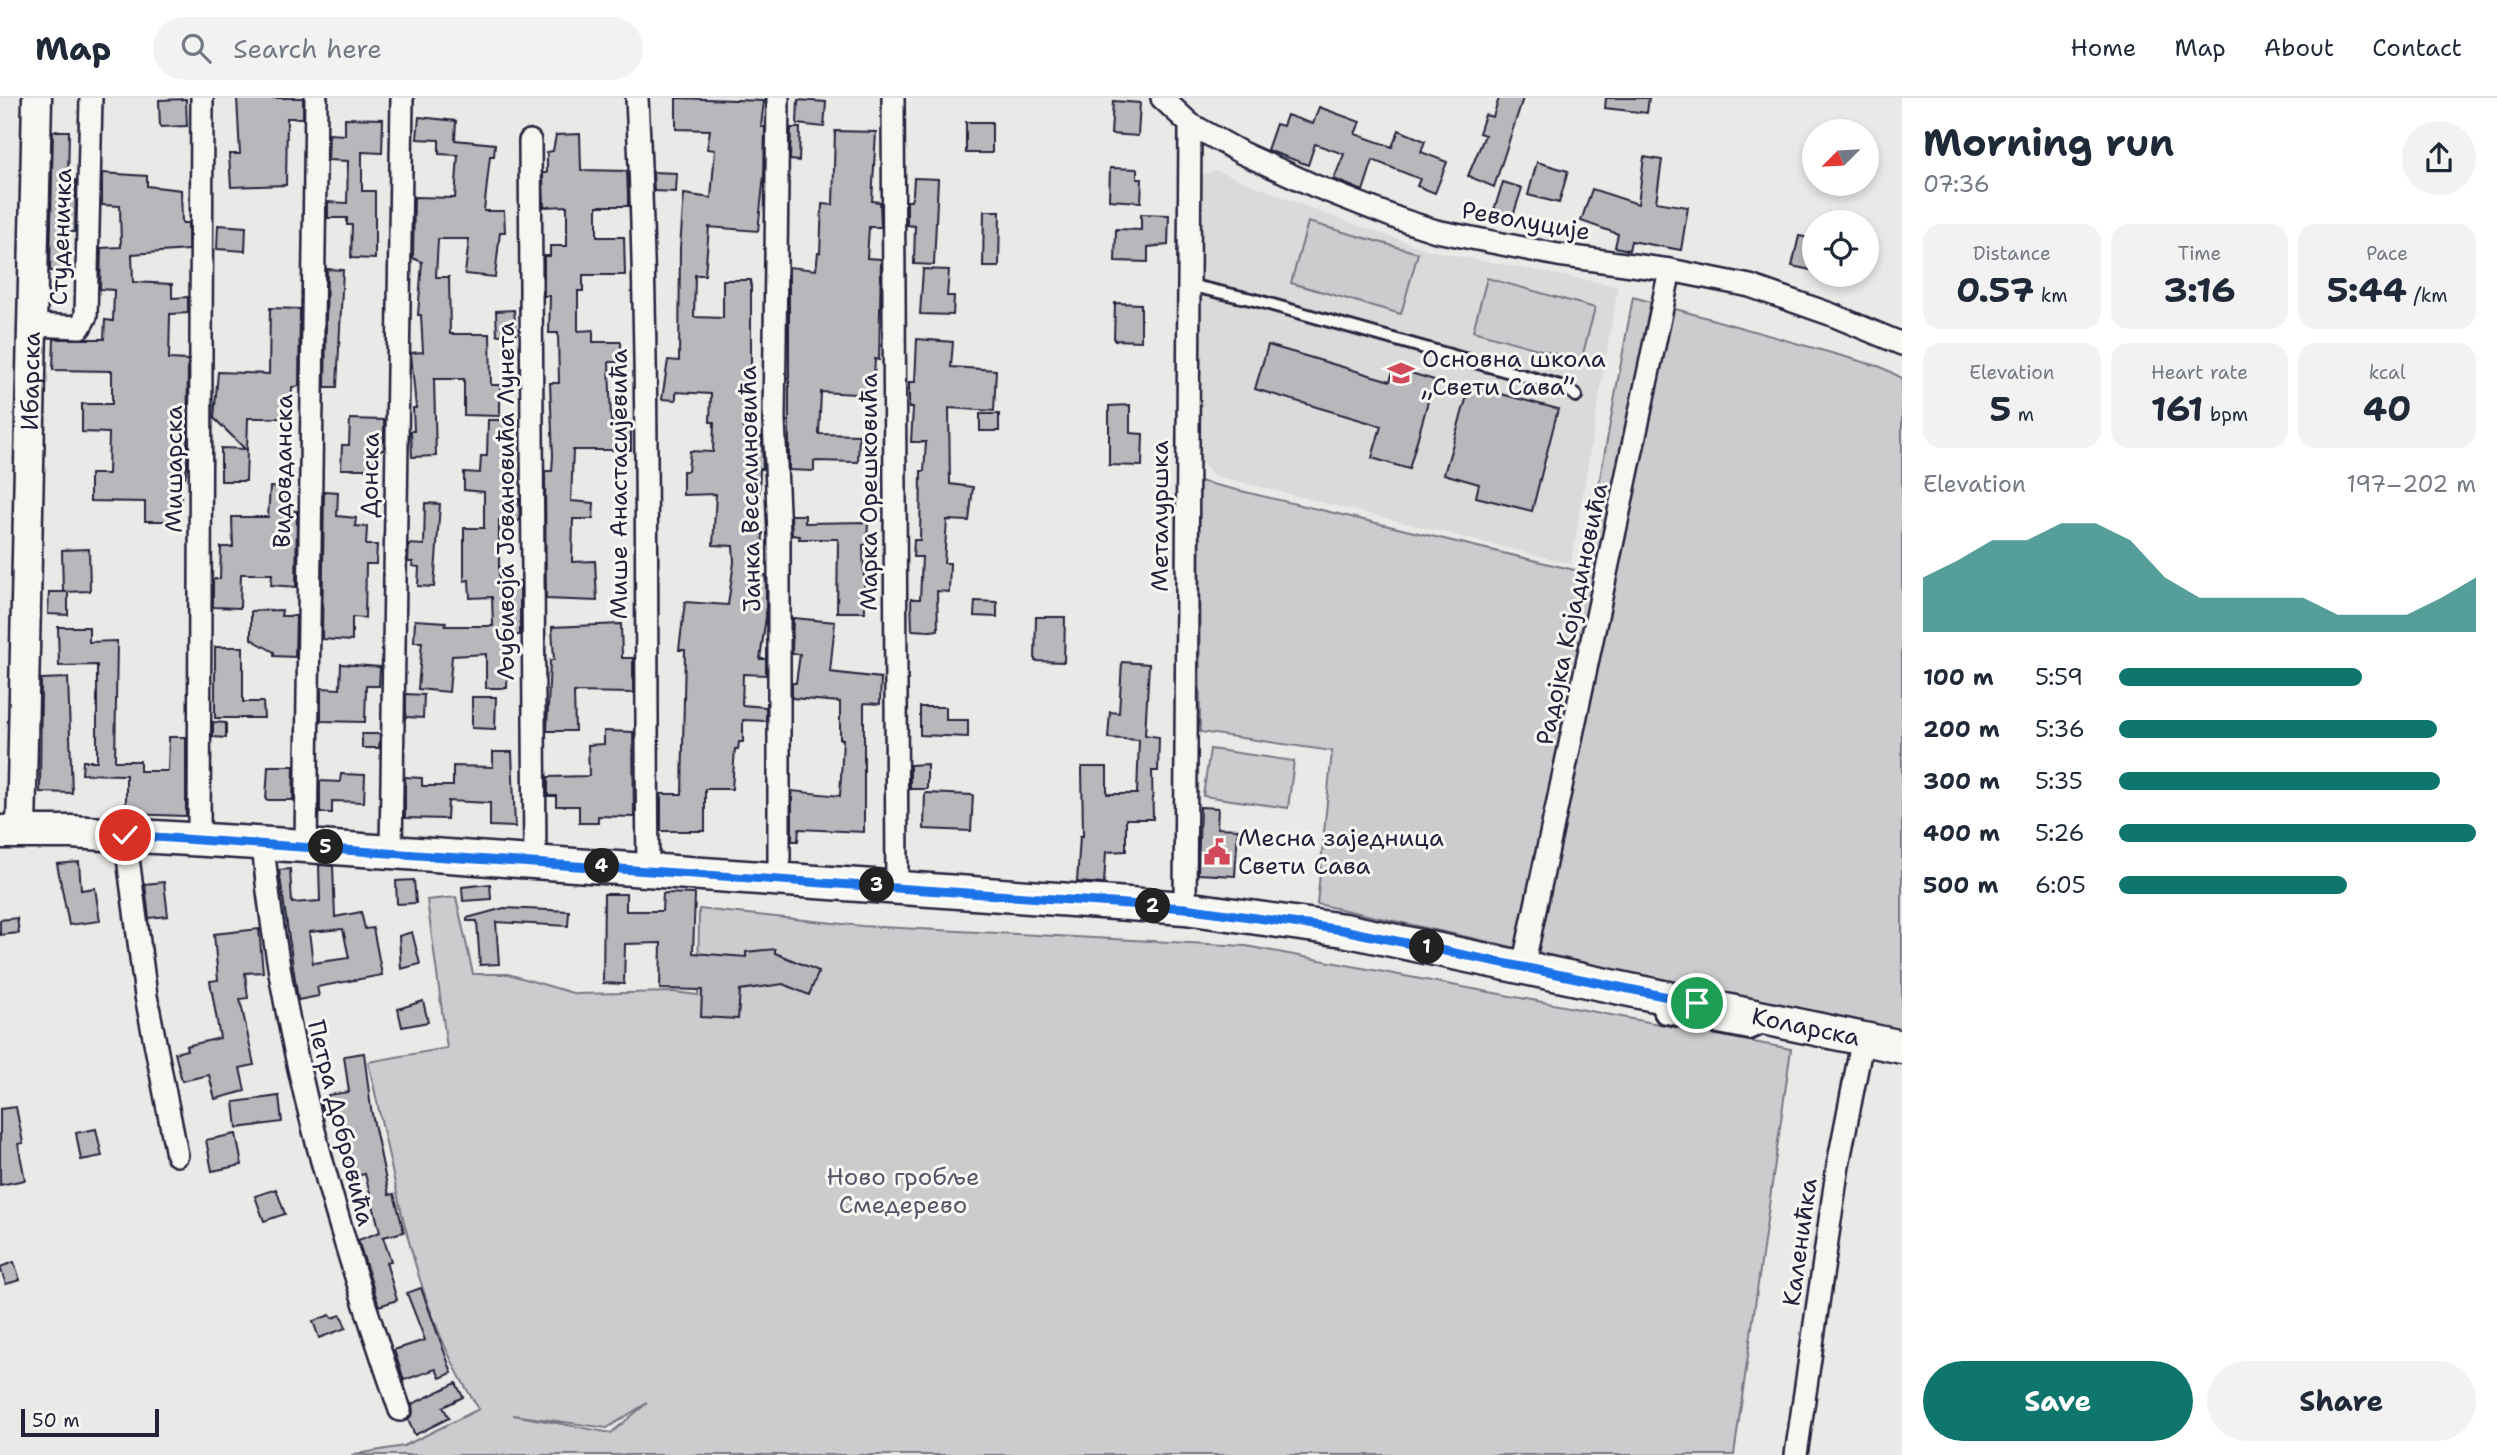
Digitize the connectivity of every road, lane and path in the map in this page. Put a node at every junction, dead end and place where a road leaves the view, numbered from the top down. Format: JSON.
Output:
{"nodes":[{"id":1,"x":37,"y":98,"type":"edge"},
{"id":2,"x":92,"y":98,"type":"edge"},
{"id":3,"x":202,"y":98,"type":"edge"},
{"id":4,"x":316,"y":98,"type":"edge"},
{"id":5,"x":402,"y":98,"type":"edge"},
{"id":6,"x":637,"y":98,"type":"edge"},
{"id":7,"x":778,"y":98,"type":"edge"},
{"id":8,"x":893,"y":98,"type":"edge"},
{"id":9,"x":1177,"y":108,"type":"edge"},
{"id":10,"x":530,"y":141,"type":"dead end"},
{"id":11,"x":1670,"y":270,"type":"junction"},
{"id":12,"x":1188,"y":285,"type":"junction"},
{"id":13,"x":32,"y":325,"type":"junction"},
{"id":14,"x":1902,"y":344,"type":"edge"},
{"id":15,"x":1576,"y":396,"type":"dead end"},
{"id":16,"x":10,"y":832,"type":"edge"},
{"id":17,"x":125,"y":835,"type":"junction"},
{"id":18,"x":199,"y":839,"type":"junction"},
{"id":19,"x":263,"y":843,"type":"junction"},
{"id":20,"x":306,"y":846,"type":"junction"},
{"id":21,"x":391,"y":852,"type":"junction"},
{"id":22,"x":535,"y":861,"type":"junction"},
{"id":23,"x":648,"y":869,"type":"junction"},
{"id":24,"x":779,"y":878,"type":"junction"},
{"id":25,"x":897,"y":886,"type":"junction"},
{"id":26,"x":1185,"y":908,"type":"junction"},
{"id":27,"x":1523,"y":967,"type":"junction"},
{"id":28,"x":1863,"y":1038,"type":"junction"},
{"id":29,"x":1902,"y":1046,"type":"edge"},
{"id":30,"x":177,"y":1155,"type":"dead end"},
{"id":31,"x":400,"y":1410,"type":"dead end"},
{"id":32,"x":1796,"y":1455,"type":"edge"}],
"edges":[{"from":1,"to":13,"type":"street","name":"Ибарска"},
{"from":2,"to":13,"type":"street","name":"Студеничка"},
{"from":3,"to":18,"type":"street","name":"Мишарска"},
{"from":4,"to":20,"type":"street","name":"Видовданска"},
{"from":5,"to":21,"type":"street","name":"Донска"},
{"from":6,"to":23,"type":"street","name":"Мише Анастасијевића"},
{"from":7,"to":24,"type":"street","name":"Јанка Веселиновића"},
{"from":8,"to":25,"type":"street","name":"Марка Орешковића"},
{"from":9,"to":11,"type":"street","name":"Револуције"},
{"from":9,"to":12,"type":"street","name":"Металуршка"},
{"from":10,"to":22,"type":"street","name":"Љубивоја Јовановића Лунета"},
{"from":11,"to":14,"type":"street","name":"Револуције"},
{"from":11,"to":27,"type":"street","name":"Радојка Којадиновића"},
{"from":12,"to":15,"type":"lane"},
{"from":12,"to":26,"type":"street","name":"Металуршка"},
{"from":13,"to":16,"type":"street","name":"Ибарска"},
{"from":16,"to":17,"type":"main road","name":"Коларска"},
{"from":17,"to":18,"type":"main road","name":"Коларска"},
{"from":17,"to":30,"type":"street"},
{"from":18,"to":19,"type":"main road","name":"Коларска"},
{"from":19,"to":20,"type":"main road","name":"Коларска"},
{"from":19,"to":31,"type":"street","name":"Петра Добровића"},
{"from":20,"to":21,"type":"main road","name":"Коларска"},
{"from":21,"to":22,"type":"main road","name":"Коларска"},
{"from":22,"to":23,"type":"main road","name":"Коларска"},
{"from":23,"to":24,"type":"main road","name":"Коларска"},
{"from":24,"to":25,"type":"main road","name":"Коларска"},
{"from":25,"to":26,"type":"main road","name":"Коларска"},
{"from":26,"to":27,"type":"main road","name":"Коларска"},
{"from":27,"to":28,"type":"main road","name":"Коларска"},
{"from":28,"to":29,"type":"main road","name":"Коларска"},
{"from":28,"to":32,"type":"street","name":"Каленићка"}]}
